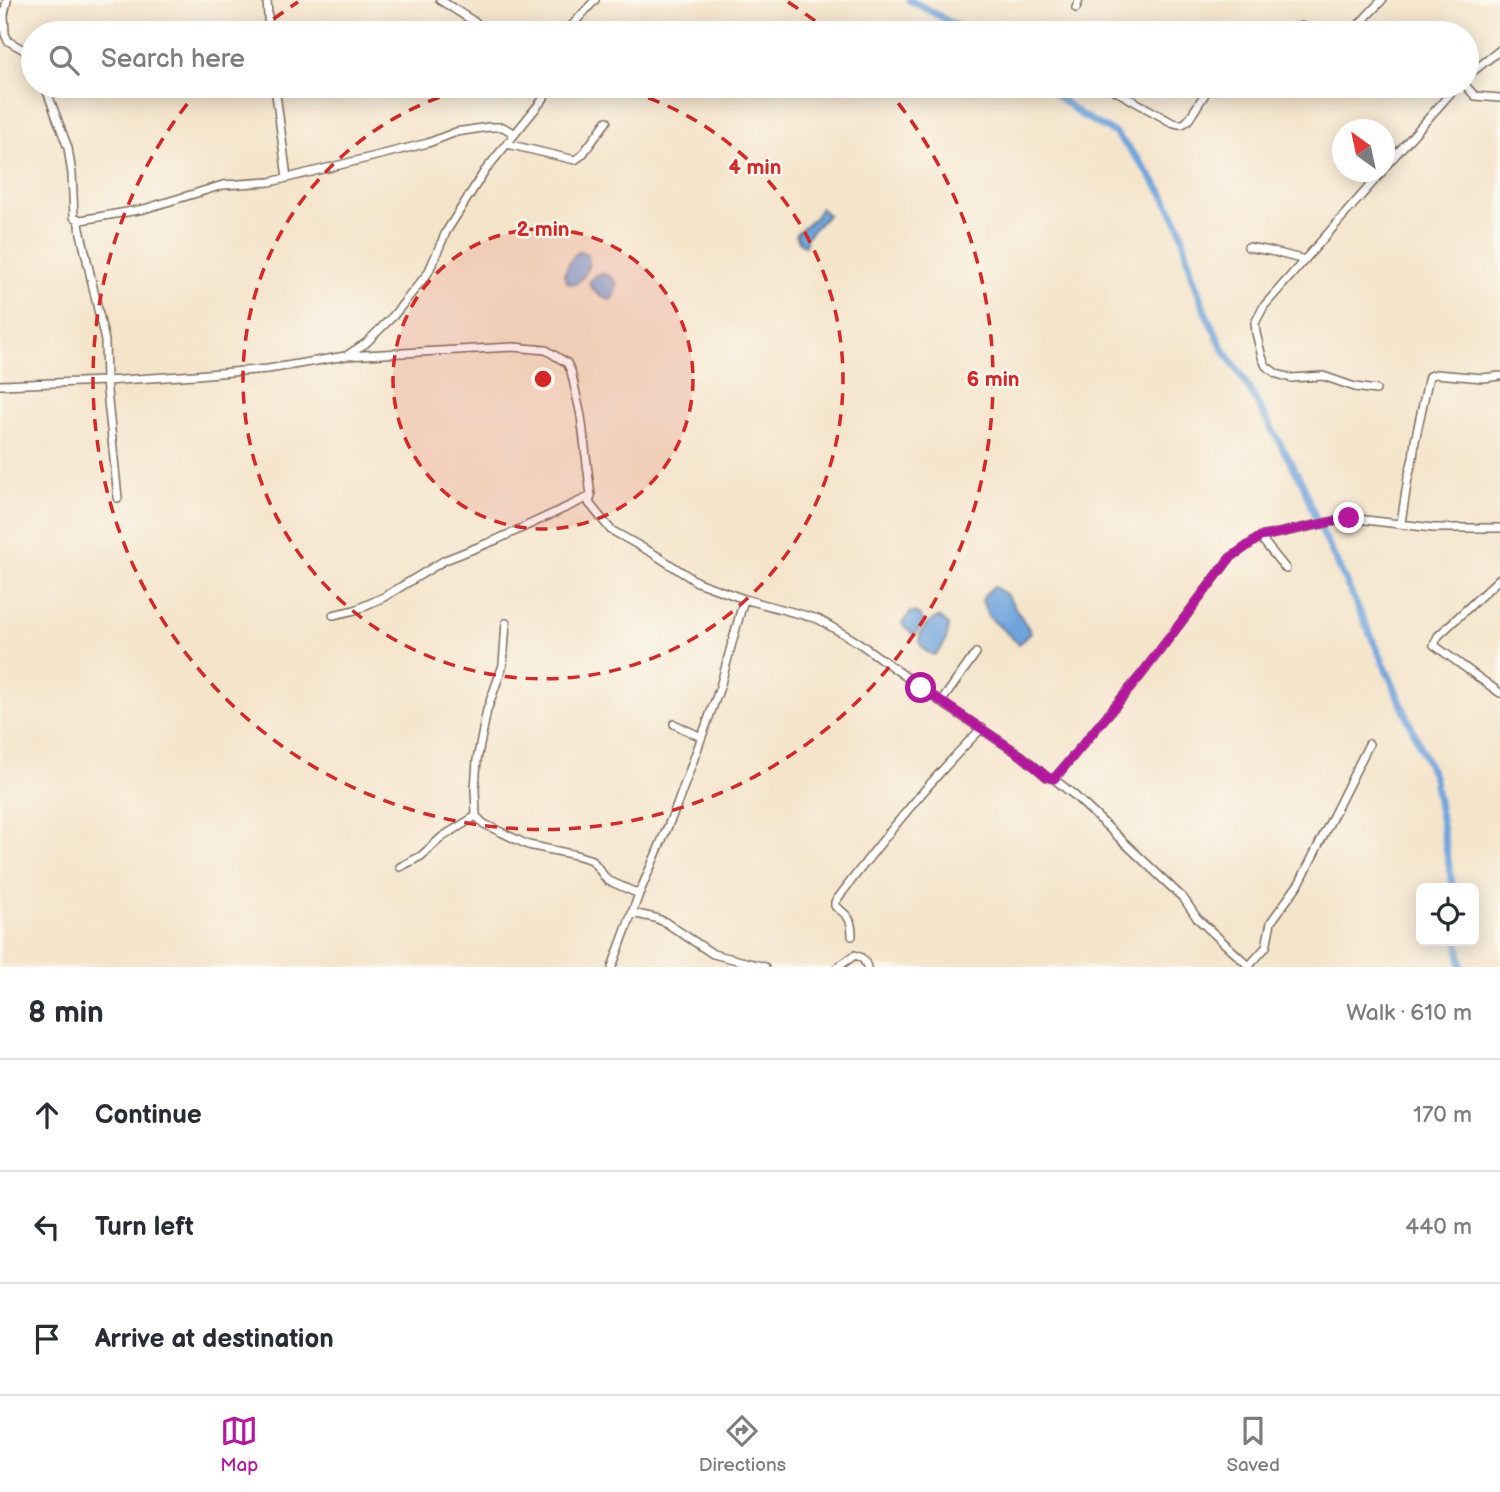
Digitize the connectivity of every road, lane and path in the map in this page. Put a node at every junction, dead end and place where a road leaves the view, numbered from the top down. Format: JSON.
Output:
{"nodes":[{"id":1,"x":7,"y":0,"type":"edge"},
{"id":2,"x":267,"y":0,"type":"edge"},
{"id":3,"x":440,"y":0,"type":"edge"},
{"id":4,"x":595,"y":0,"type":"edge"},
{"id":5,"x":1382,"y":0,"type":"edge"},
{"id":6,"x":268,"y":21,"type":"edge"},
{"id":7,"x":473,"y":21,"type":"edge"},
{"id":8,"x":576,"y":21,"type":"edge"},
{"id":9,"x":1362,"y":21,"type":"edge"},
{"id":10,"x":21,"y":48,"type":"edge"},
{"id":11,"x":1500,"y":50,"type":"edge"},
{"id":12,"x":1479,"y":67,"type":"edge"},
{"id":13,"x":1479,"y":96,"type":"edge"},
{"id":14,"x":49,"y":98,"type":"edge"},
{"id":15,"x":277,"y":98,"type":"edge"},
{"id":16,"x":543,"y":98,"type":"edge"},
{"id":17,"x":1128,"y":98,"type":"edge"},
{"id":18,"x":1202,"y":98,"type":"edge"},
{"id":19,"x":1446,"y":98,"type":"edge"},
{"id":20,"x":1500,"y":98,"type":"edge"},
{"id":21,"x":607,"y":121,"type":"dead end"},
{"id":22,"x":515,"y":134,"type":"junction"},
{"id":23,"x":507,"y":144,"type":"junction"},
{"id":24,"x":1395,"y":156,"type":"edge"},
{"id":25,"x":287,"y":178,"type":"junction"},
{"id":26,"x":1373,"y":182,"type":"edge"},
{"id":27,"x":78,"y":220,"type":"junction"},
{"id":28,"x":1248,"y":247,"type":"dead end"},
{"id":29,"x":1305,"y":260,"type":"junction"},
{"id":30,"x":346,"y":356,"type":"junction"},
{"id":31,"x":1500,"y":376,"type":"edge"},
{"id":32,"x":106,"y":381,"type":"junction"},
{"id":33,"x":0,"y":385,"type":"edge"},
{"id":34,"x":1376,"y":390,"type":"dead end"},
{"id":35,"x":591,"y":496,"type":"junction"},
{"id":36,"x":118,"y":498,"type":"dead end"},
{"id":37,"x":1401,"y":523,"type":"junction"},
{"id":38,"x":1500,"y":528,"type":"edge"},
{"id":39,"x":1260,"y":537,"type":"junction"},
{"id":40,"x":1286,"y":569,"type":"dead end"},
{"id":41,"x":1500,"y":578,"type":"edge"},
{"id":42,"x":744,"y":599,"type":"junction"},
{"id":43,"x":333,"y":615,"type":"dead end"},
{"id":44,"x":506,"y":623,"type":"dead end"},
{"id":45,"x":976,"y":653,"type":"dead end"},
{"id":46,"x":1500,"y":693,"type":"edge"},
{"id":47,"x":942,"y":702,"type":"junction"},
{"id":48,"x":674,"y":724,"type":"dead end"},
{"id":49,"x":982,"y":728,"type":"junction"},
{"id":50,"x":701,"y":737,"type":"junction"},
{"id":51,"x":1369,"y":744,"type":"dead end"},
{"id":52,"x":1054,"y":779,"type":"junction"},
{"id":53,"x":476,"y":816,"type":"junction"},
{"id":54,"x":400,"y":867,"type":"dead end"},
{"id":55,"x":639,"y":894,"type":"junction"},
{"id":56,"x":632,"y":913,"type":"junction"},
{"id":57,"x":852,"y":936,"type":"dead end"},
{"id":58,"x":1249,"y":966,"type":"edge"},
{"id":59,"x":612,"y":967,"type":"edge"},
{"id":60,"x":765,"y":967,"type":"edge"},
{"id":61,"x":838,"y":967,"type":"edge"},
{"id":62,"x":867,"y":967,"type":"edge"}],
"edges":[{"from":1,"to":10,"type":"street"},
{"from":2,"to":6,"type":"street"},
{"from":3,"to":7,"type":"street"},
{"from":4,"to":8,"type":"street"},
{"from":5,"to":9,"type":"street"},
{"from":11,"to":12,"type":"street"},
{"from":13,"to":20,"type":"street"},
{"from":14,"to":27,"type":"street"},
{"from":15,"to":25,"type":"street"},
{"from":16,"to":22,"type":"street"},
{"from":17,"to":18,"type":"street"},
{"from":19,"to":24,"type":"street"},
{"from":21,"to":23,"type":"street"},
{"from":22,"to":23,"type":"street"},
{"from":22,"to":25,"type":"street"},
{"from":23,"to":30,"type":"street"},
{"from":25,"to":27,"type":"street"},
{"from":26,"to":29,"type":"street"},
{"from":27,"to":32,"type":"street"},
{"from":28,"to":29,"type":"street"},
{"from":29,"to":34,"type":"street"},
{"from":30,"to":32,"type":"street"},
{"from":30,"to":35,"type":"street"},
{"from":31,"to":37,"type":"street"},
{"from":32,"to":33,"type":"street"},
{"from":32,"to":36,"type":"street"},
{"from":35,"to":42,"type":"street"},
{"from":35,"to":43,"type":"street"},
{"from":37,"to":38,"type":"street"},
{"from":37,"to":39,"type":"street"},
{"from":39,"to":40,"type":"street"},
{"from":39,"to":52,"type":"street"},
{"from":41,"to":46,"type":"street"},
{"from":42,"to":47,"type":"street"},
{"from":42,"to":50,"type":"street"},
{"from":44,"to":53,"type":"street"},
{"from":45,"to":47,"type":"street"},
{"from":47,"to":49,"type":"street"},
{"from":48,"to":50,"type":"street"},
{"from":49,"to":52,"type":"street"},
{"from":49,"to":57,"type":"street"},
{"from":50,"to":55,"type":"street"},
{"from":51,"to":58,"type":"street"},
{"from":52,"to":58,"type":"street"},
{"from":53,"to":54,"type":"street"},
{"from":53,"to":55,"type":"street"},
{"from":55,"to":56,"type":"street"},
{"from":56,"to":59,"type":"street"},
{"from":56,"to":60,"type":"street"},
{"from":61,"to":62,"type":"street"}]}
